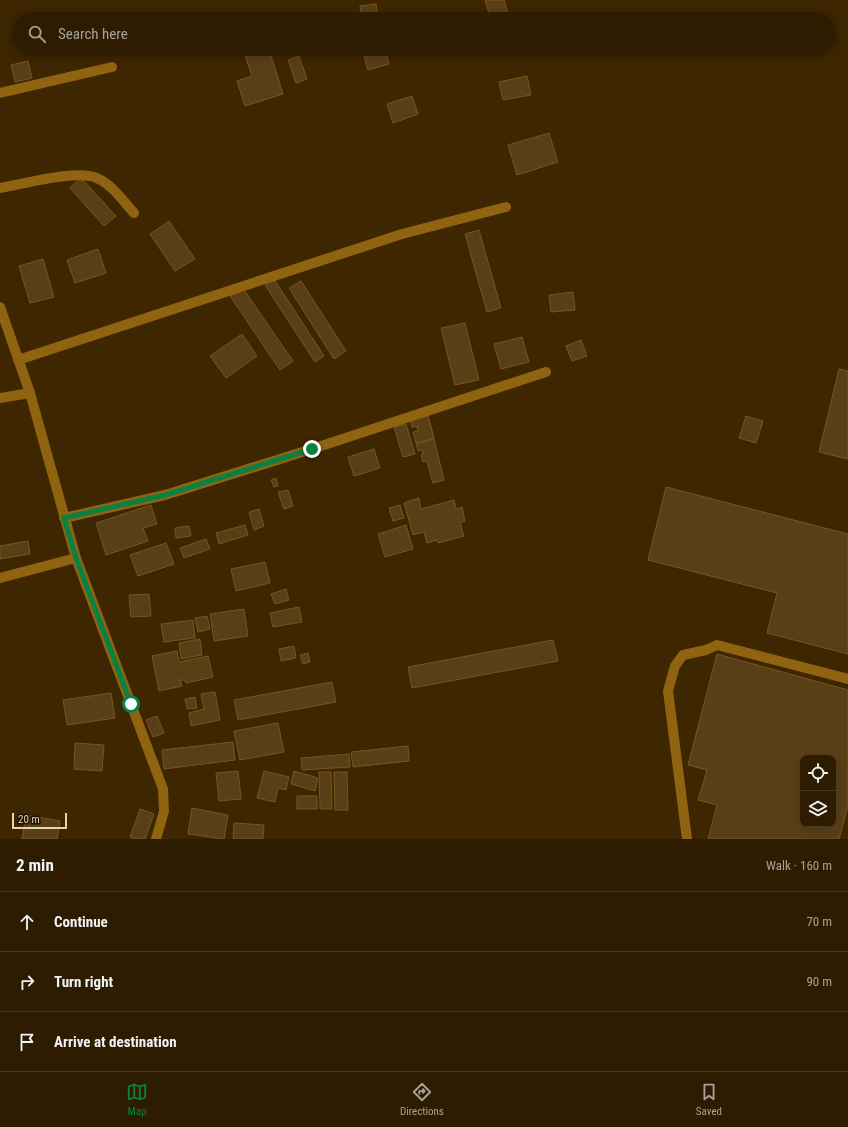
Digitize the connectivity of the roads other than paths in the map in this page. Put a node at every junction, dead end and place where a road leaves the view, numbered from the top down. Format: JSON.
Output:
{"nodes":[{"id":1,"x":112,"y":67,"type":"dead end"},
{"id":2,"x":0,"y":93,"type":"edge"},
{"id":3,"x":0,"y":188,"type":"edge"},
{"id":4,"x":506,"y":208,"type":"dead end"},
{"id":5,"x":134,"y":213,"type":"dead end"},
{"id":6,"x":0,"y":307,"type":"edge"},
{"id":7,"x":18,"y":360,"type":"junction"},
{"id":8,"x":546,"y":372,"type":"dead end"},
{"id":9,"x":30,"y":394,"type":"junction"},
{"id":10,"x":0,"y":398,"type":"edge"},
{"id":11,"x":64,"y":518,"type":"junction"},
{"id":12,"x":76,"y":558,"type":"junction"},
{"id":13,"x":0,"y":578,"type":"edge"},
{"id":14,"x":848,"y":679,"type":"edge"},
{"id":15,"x":156,"y":839,"type":"edge"},
{"id":16,"x":687,"y":839,"type":"edge"}],
"edges":[{"from":1,"to":2,"type":"street"},
{"from":3,"to":5,"type":"street"},
{"from":4,"to":7,"type":"street"},
{"from":6,"to":7,"type":"street"},
{"from":7,"to":9,"type":"street"},
{"from":8,"to":11,"type":"street"},
{"from":9,"to":10,"type":"street"},
{"from":9,"to":11,"type":"street"},
{"from":11,"to":12,"type":"street"},
{"from":12,"to":13,"type":"street"},
{"from":12,"to":15,"type":"street"},
{"from":14,"to":16,"type":"street"}]}
